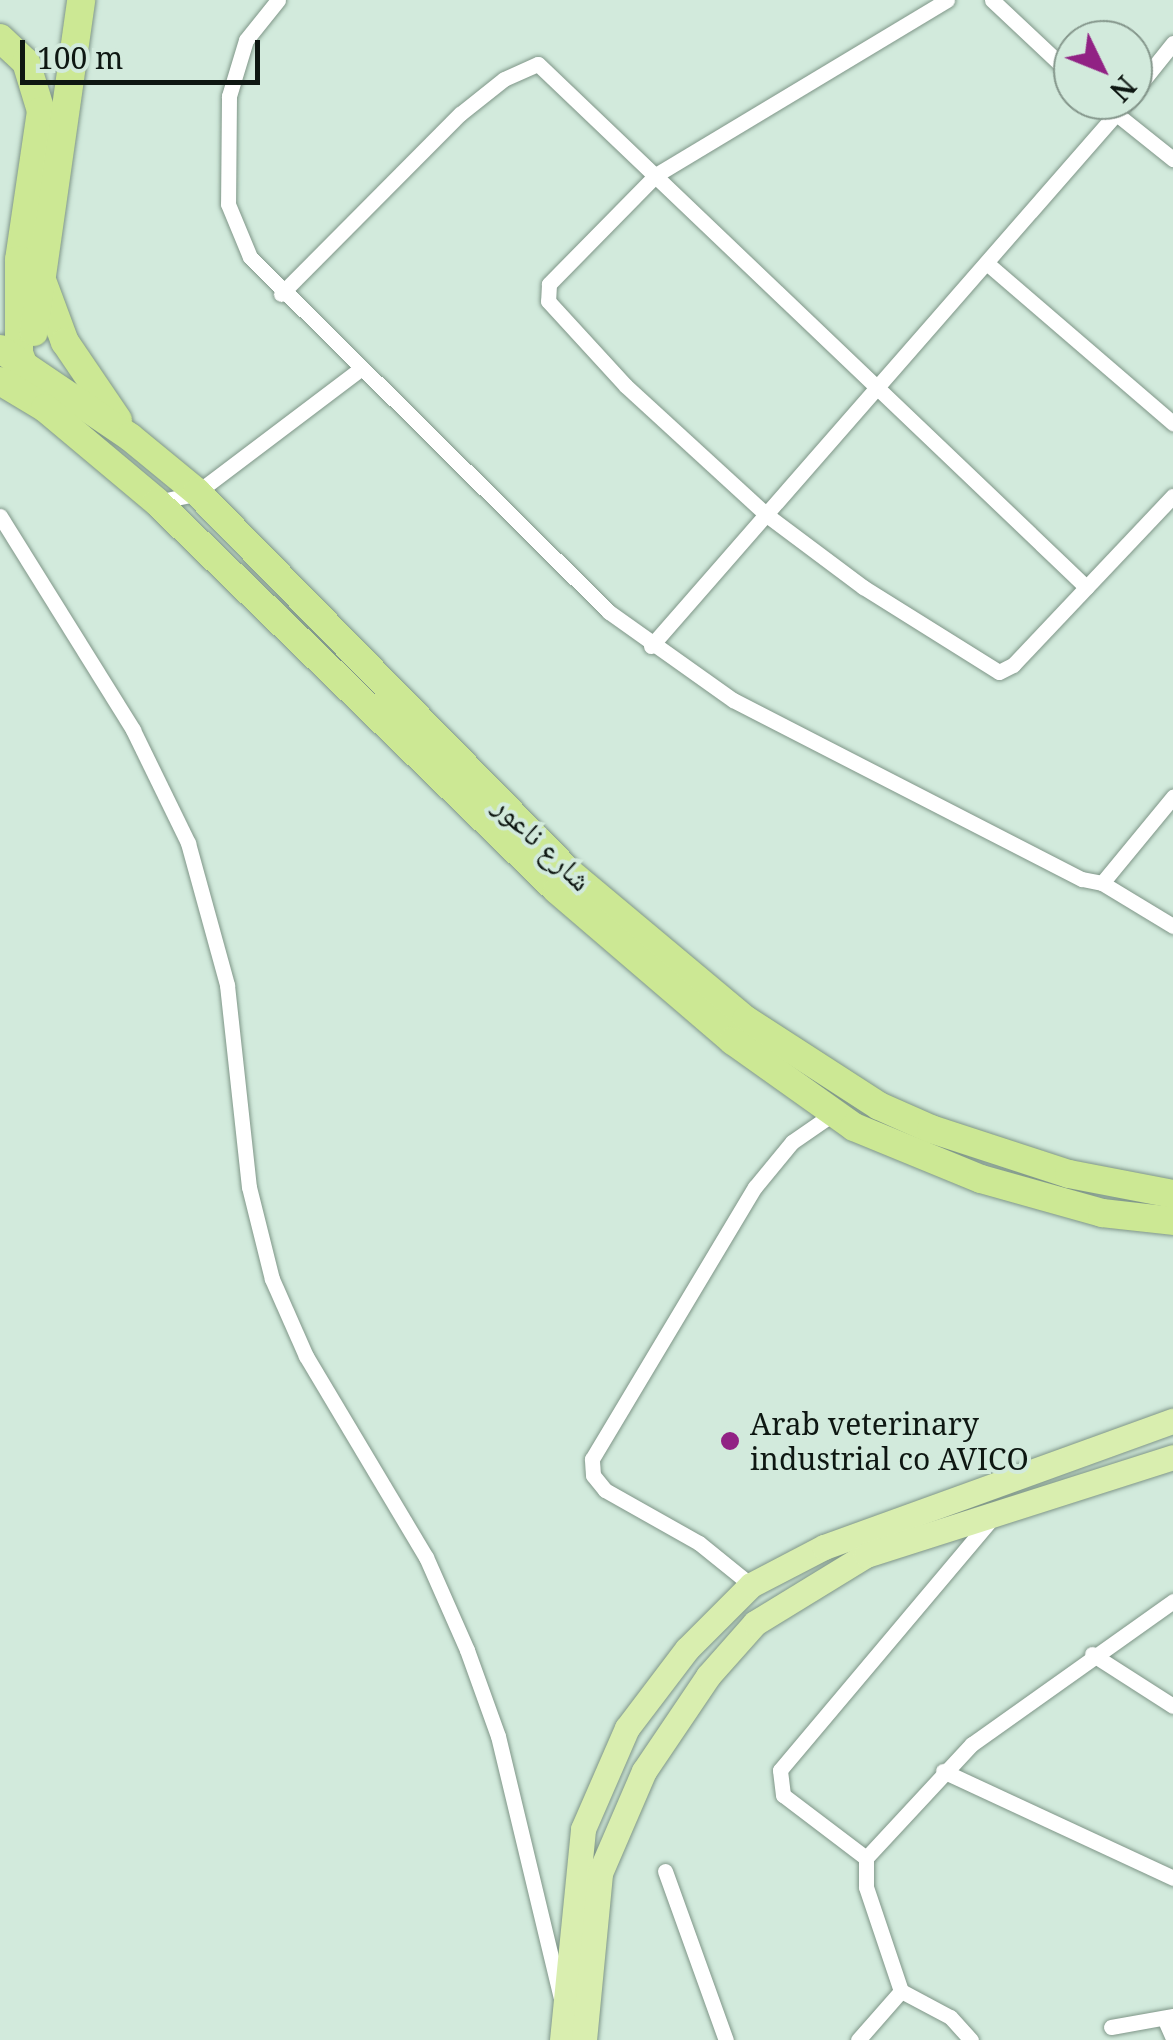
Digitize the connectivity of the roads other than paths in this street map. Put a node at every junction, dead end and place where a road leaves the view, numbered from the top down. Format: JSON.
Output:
{"nodes":[{"id":1,"x":81,"y":0,"type":"edge"},
{"id":2,"x":278,"y":0,"type":"edge"},
{"id":3,"x":948,"y":0,"type":"edge"},
{"id":4,"x":992,"y":0,"type":"edge"},
{"id":5,"x":0,"y":38,"type":"edge"},
{"id":6,"x":1173,"y":43,"type":"edge"},
{"id":7,"x":1053,"y":57,"type":"edge"},
{"id":8,"x":1153,"y":68,"type":"edge"},
{"id":9,"x":1112,"y":120,"type":"edge"},
{"id":10,"x":1122,"y":120,"type":"edge"},
{"id":11,"x":1173,"y":159,"type":"edge"},
{"id":12,"x":656,"y":175,"type":"junction"},
{"id":13,"x":989,"y":265,"type":"junction"},
{"id":14,"x":30,"y":268,"type":"junction"},
{"id":15,"x":0,"y":284,"type":"edge"},
{"id":16,"x":281,"y":294,"type":"junction"},
{"id":17,"x":7,"y":360,"type":"edge"},
{"id":18,"x":359,"y":370,"type":"junction"},
{"id":19,"x":0,"y":380,"type":"edge"},
{"id":20,"x":878,"y":391,"type":"junction"},
{"id":21,"x":45,"y":408,"type":"junction"},
{"id":22,"x":1173,"y":424,"type":"edge"},
{"id":23,"x":130,"y":437,"type":"junction"},
{"id":24,"x":198,"y":492,"type":"junction"},
{"id":25,"x":1173,"y":496,"type":"edge"},
{"id":26,"x":157,"y":502,"type":"junction"},
{"id":27,"x":0,"y":516,"type":"edge"},
{"id":28,"x":768,"y":516,"type":"junction"},
{"id":29,"x":1086,"y":587,"type":"junction"},
{"id":30,"x":650,"y":646,"type":"junction"},
{"id":31,"x":1173,"y":797,"type":"edge"},
{"id":32,"x":1102,"y":883,"type":"junction"},
{"id":33,"x":1173,"y":926,"type":"edge"},
{"id":34,"x":834,"y":1113,"type":"junction"},
{"id":35,"x":1109,"y":1184,"type":"junction"},
{"id":36,"x":1173,"y":1194,"type":"edge"},
{"id":37,"x":1102,"y":1212,"type":"junction"},
{"id":38,"x":1173,"y":1221,"type":"edge"},
{"id":39,"x":1173,"y":1421,"type":"edge"},
{"id":40,"x":1173,"y":1457,"type":"edge"},
{"id":41,"x":1000,"y":1508,"type":"junction"},
{"id":42,"x":751,"y":1585,"type":"junction"},
{"id":43,"x":1173,"y":1601,"type":"edge"},
{"id":44,"x":1092,"y":1654,"type":"junction"},
{"id":45,"x":1173,"y":1706,"type":"edge"},
{"id":46,"x":944,"y":1771,"type":"junction"},
{"id":47,"x":866,"y":1858,"type":"junction"},
{"id":48,"x":664,"y":1871,"type":"dead end"},
{"id":49,"x":1173,"y":1878,"type":"edge"},
{"id":50,"x":901,"y":1991,"type":"junction"},
{"id":51,"x":565,"y":2013,"type":"junction"},
{"id":52,"x":1168,"y":2017,"type":"edge"},
{"id":53,"x":1111,"y":2028,"type":"dead end"},
{"id":54,"x":1173,"y":2038,"type":"edge"},
{"id":55,"x":562,"y":2040,"type":"edge"},
{"id":56,"x":584,"y":2040,"type":"edge"},
{"id":57,"x":726,"y":2040,"type":"edge"},
{"id":58,"x":858,"y":2040,"type":"edge"},
{"id":59,"x":970,"y":2040,"type":"edge"}],
"edges":[{"from":1,"to":14,"type":"highway"},
{"from":2,"to":16,"type":"street"},
{"from":3,"to":12,"type":"street"},
{"from":4,"to":7,"type":"street"},
{"from":5,"to":14,"type":"highway"},
{"from":6,"to":8,"type":"street"},
{"from":9,"to":13,"type":"street"},
{"from":10,"to":11,"type":"street"},
{"from":12,"to":16,"type":"street"},
{"from":12,"to":20,"type":"street"},
{"from":12,"to":28,"type":"street"},
{"from":13,"to":20,"type":"street"},
{"from":13,"to":22,"type":"street"},
{"from":14,"to":15,"type":"highway"},
{"from":14,"to":17,"type":"highway"},
{"from":14,"to":23,"type":"highway"},
{"from":16,"to":18,"type":"street"},
{"from":17,"to":21,"type":"highway"},
{"from":17,"to":23,"type":"highway","name":"شارع ناعور"},
{"from":18,"to":24,"type":"street"},
{"from":18,"to":30,"type":"street"},
{"from":19,"to":21,"type":"highway","name":"شارع ناعور"},
{"from":20,"to":28,"type":"street"},
{"from":20,"to":29,"type":"street"},
{"from":21,"to":26,"type":"highway","name":"شارع ناعور"},
{"from":23,"to":24,"type":"highway","name":"شارع ناعور"},
{"from":24,"to":26,"type":"street"},
{"from":24,"to":35,"type":"highway","name":"شارع ناعور"},
{"from":25,"to":29,"type":"street"},
{"from":26,"to":34,"type":"highway","name":"شارع ناعور"},
{"from":27,"to":51,"type":"street"},
{"from":28,"to":29,"type":"street"},
{"from":28,"to":30,"type":"street"},
{"from":30,"to":32,"type":"street"},
{"from":31,"to":32,"type":"street"},
{"from":32,"to":33,"type":"street"},
{"from":34,"to":37,"type":"highway","name":"شارع ناعور"},
{"from":34,"to":42,"type":"street"},
{"from":35,"to":36,"type":"highway","name":"شارع ناعور"},
{"from":35,"to":37,"type":"highway"},
{"from":37,"to":38,"type":"highway","name":"شارع ناعور"},
{"from":39,"to":42,"type":"main road"},
{"from":40,"to":41,"type":"main road"},
{"from":41,"to":47,"type":"street"},
{"from":41,"to":56,"type":"main road"},
{"from":42,"to":51,"type":"main road"},
{"from":43,"to":44,"type":"street"},
{"from":44,"to":45,"type":"street"},
{"from":44,"to":46,"type":"street"},
{"from":46,"to":47,"type":"street"},
{"from":46,"to":49,"type":"street"},
{"from":47,"to":50,"type":"street"},
{"from":48,"to":57,"type":"street"},
{"from":50,"to":58,"type":"street"},
{"from":50,"to":59,"type":"street"},
{"from":51,"to":55,"type":"main road"},
{"from":52,"to":53,"type":"street"},
{"from":52,"to":54,"type":"street"}]}
